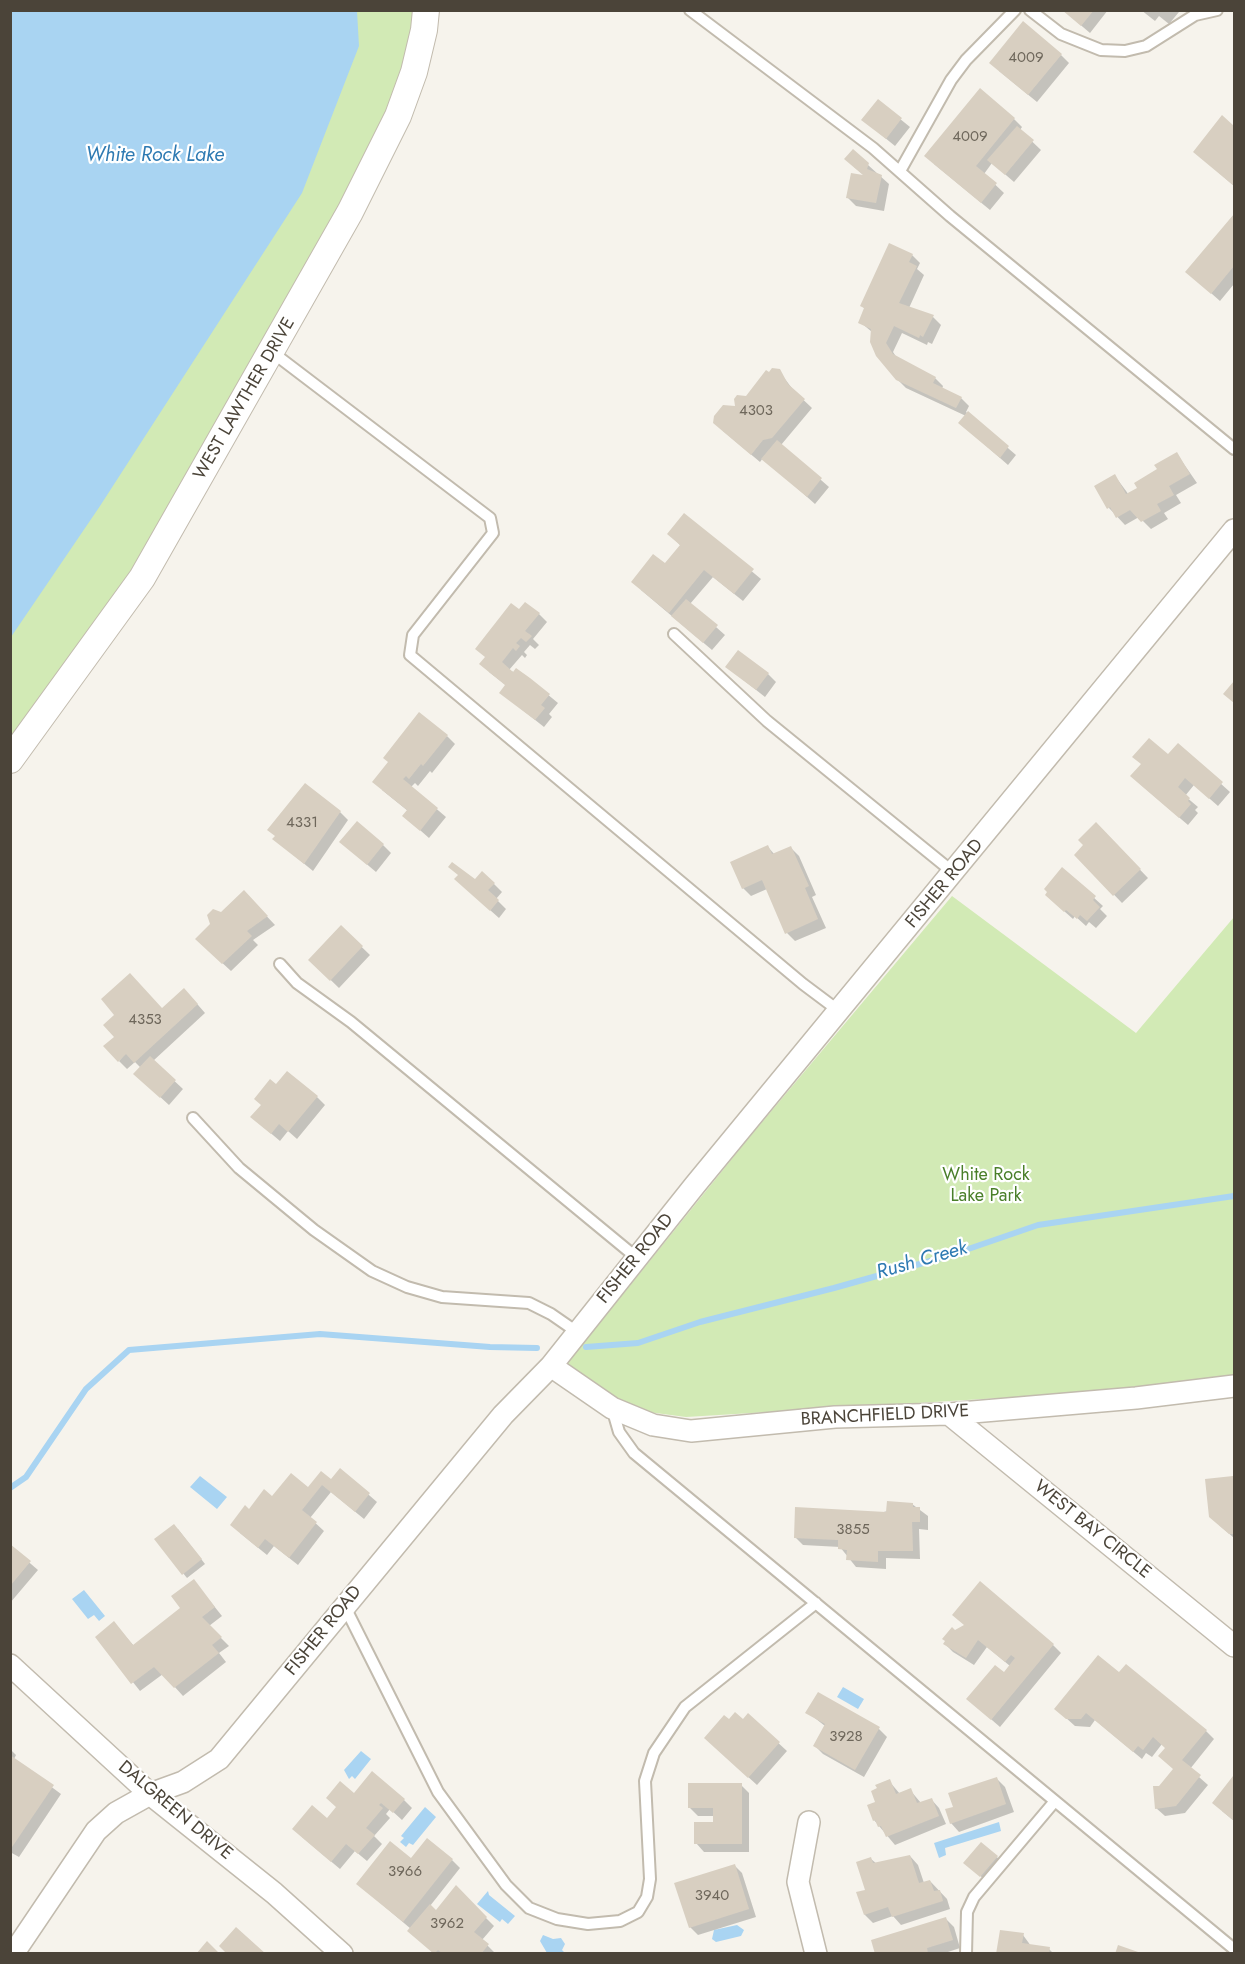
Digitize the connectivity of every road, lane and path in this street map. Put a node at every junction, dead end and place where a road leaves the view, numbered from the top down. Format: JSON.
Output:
{"nodes":[{"id":1,"x":426,"y":10,"type":"edge"},
{"id":2,"x":690,"y":10,"type":"edge"},
{"id":3,"x":1014,"y":10,"type":"edge"},
{"id":4,"x":1030,"y":10,"type":"edge"},
{"id":5,"x":1217,"y":10,"type":"edge"},
{"id":6,"x":900,"y":171,"type":"junction"},
{"id":7,"x":272,"y":352,"type":"junction"},
{"id":8,"x":1234,"y":449,"type":"edge"},
{"id":9,"x":1234,"y":530,"type":"edge"},
{"id":10,"x":674,"y":634,"type":"dead end"},
{"id":11,"x":10,"y":760,"type":"edge"},
{"id":12,"x":954,"y":873,"type":"junction"},
{"id":13,"x":280,"y":964,"type":"dead end"},
{"id":14,"x":838,"y":1011,"type":"junction"},
{"id":15,"x":193,"y":1118,"type":"dead end"},
{"id":16,"x":636,"y":1258,"type":"junction"},
{"id":17,"x":577,"y":1332,"type":"junction"},
{"id":18,"x":551,"y":1366,"type":"junction"},
{"id":19,"x":1234,"y":1386,"type":"edge"},
{"id":20,"x":612,"y":1408,"type":"junction"},
{"id":21,"x":949,"y":1413,"type":"junction"},
{"id":22,"x":816,"y":1603,"type":"junction"},
{"id":23,"x":344,"y":1605,"type":"junction"},
{"id":24,"x":1234,"y":1646,"type":"edge"},
{"id":25,"x":10,"y":1665,"type":"edge"},
{"id":26,"x":150,"y":1794,"type":"junction"},
{"id":27,"x":1055,"y":1801,"type":"junction"},
{"id":28,"x":809,"y":1822,"type":"dead end"},
{"id":29,"x":1234,"y":1949,"type":"edge"},
{"id":30,"x":13,"y":1953,"type":"edge"},
{"id":31,"x":342,"y":1953,"type":"edge"},
{"id":32,"x":816,"y":1953,"type":"edge"},
{"id":33,"x":966,"y":1953,"type":"edge"}],
"edges":[{"from":1,"to":7,"type":"street","name":"WEST LAWTHER DRIVE"},
{"from":2,"to":6,"type":"lane"},
{"from":3,"to":6,"type":"lane"},
{"from":4,"to":5,"type":"lane"},
{"from":6,"to":8,"type":"lane"},
{"from":7,"to":11,"type":"street","name":"WEST LAWTHER DRIVE"},
{"from":7,"to":14,"type":"lane"},
{"from":9,"to":12,"type":"street","name":"FISHER ROAD"},
{"from":10,"to":12,"type":"lane"},
{"from":12,"to":14,"type":"street","name":"FISHER ROAD"},
{"from":13,"to":16,"type":"lane"},
{"from":14,"to":16,"type":"street","name":"FISHER ROAD"},
{"from":15,"to":17,"type":"lane"},
{"from":16,"to":17,"type":"street","name":"FISHER ROAD"},
{"from":17,"to":18,"type":"street","name":"FISHER ROAD"},
{"from":18,"to":20,"type":"street","name":"BRANCHFIELD DRIVE"},
{"from":18,"to":23,"type":"street","name":"FISHER ROAD"},
{"from":19,"to":21,"type":"street","name":"BRANCHFIELD DRIVE"},
{"from":20,"to":21,"type":"street","name":"BRANCHFIELD DRIVE"},
{"from":20,"to":22,"type":"lane"},
{"from":21,"to":24,"type":"street","name":"WEST BAY CIRCLE"},
{"from":22,"to":23,"type":"lane"},
{"from":22,"to":27,"type":"lane"},
{"from":23,"to":26,"type":"street","name":"FISHER ROAD"},
{"from":25,"to":26,"type":"street","name":"DALGREEN DRIVE"},
{"from":26,"to":30,"type":"street","name":"FISHER ROAD"},
{"from":26,"to":31,"type":"street","name":"DALGREEN DRIVE"},
{"from":27,"to":29,"type":"lane"},
{"from":27,"to":33,"type":"lane"},
{"from":28,"to":32,"type":"street"}]}
